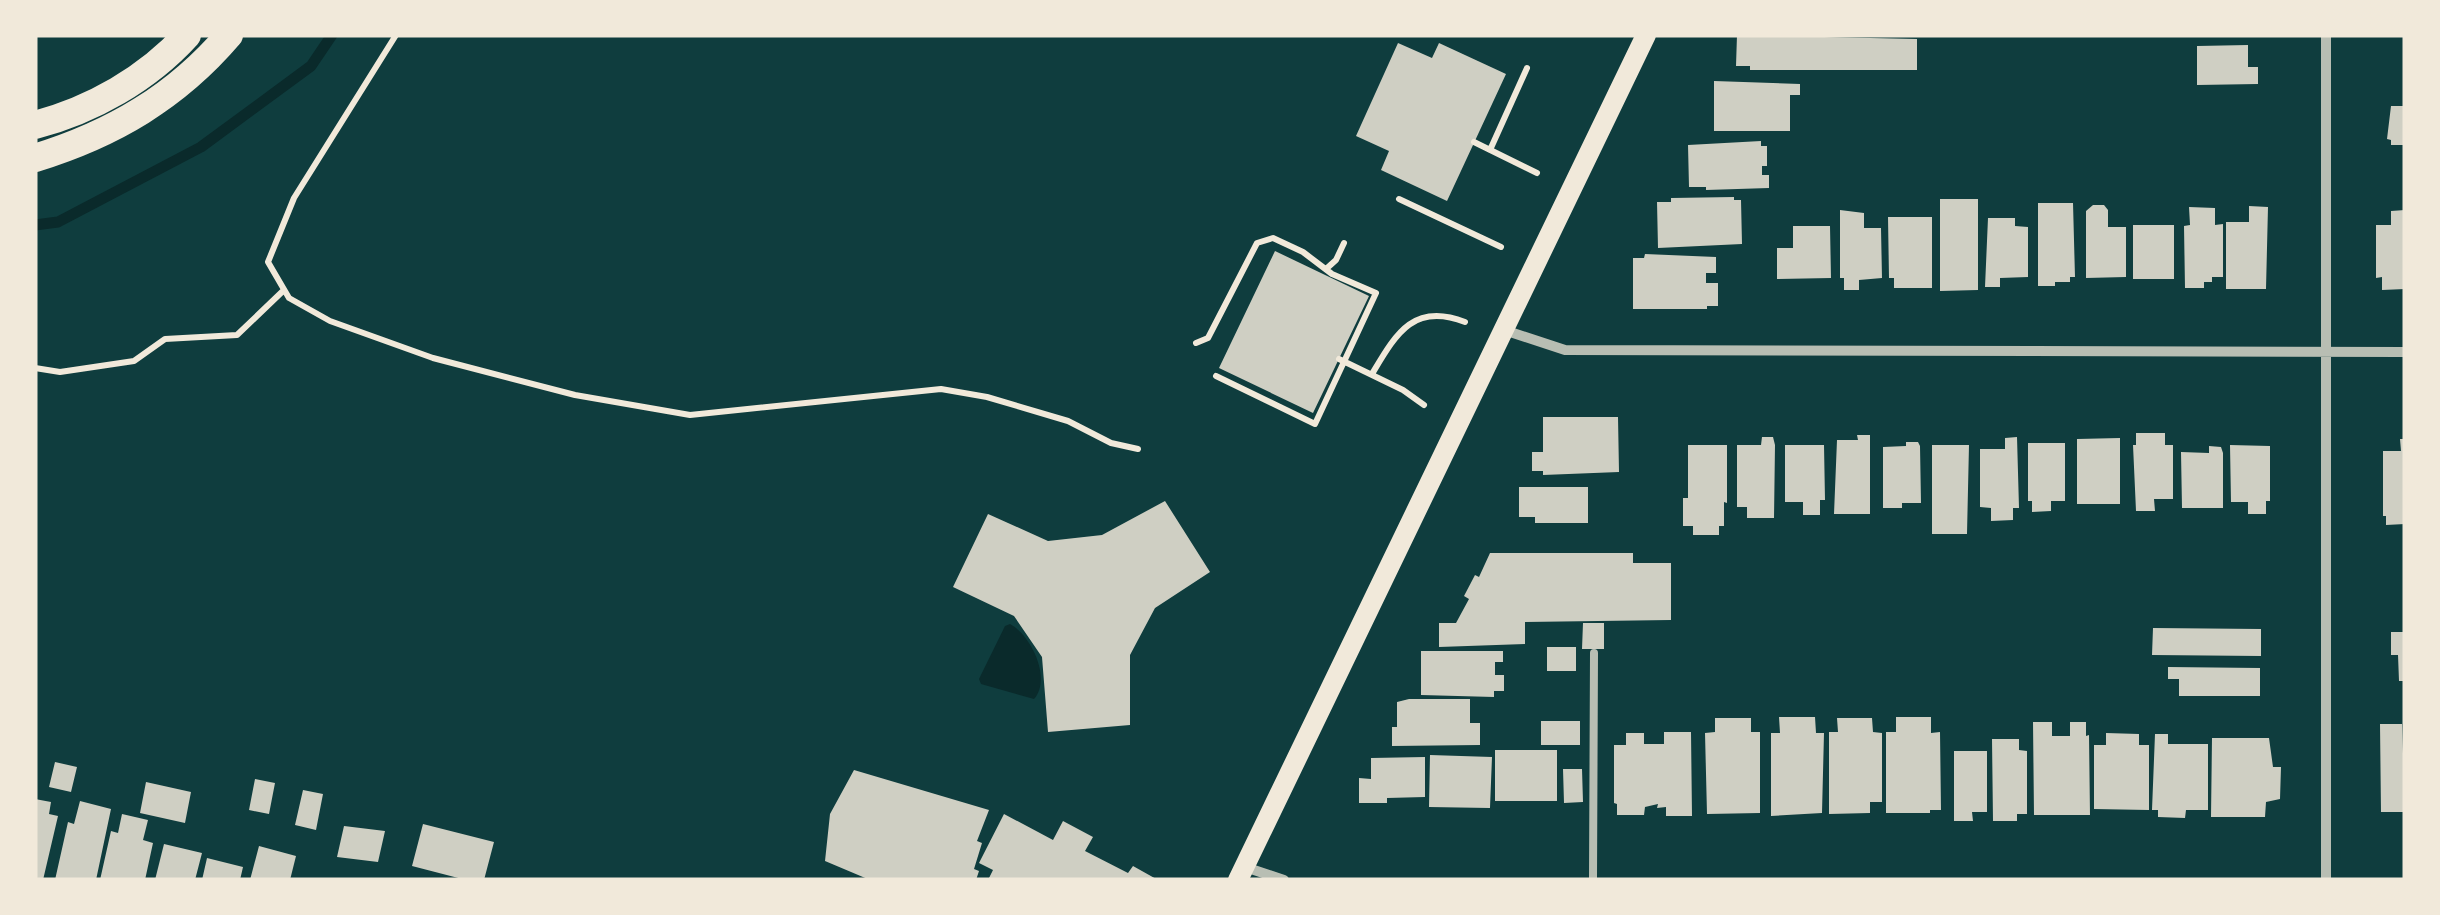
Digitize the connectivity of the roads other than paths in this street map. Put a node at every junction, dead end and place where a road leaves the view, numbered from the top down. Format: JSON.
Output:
{"nodes":[{"id":1,"x":187,"y":35,"type":"edge"},
{"id":2,"x":229,"y":35,"type":"edge"},
{"id":3,"x":1646,"y":35,"type":"edge"},
{"id":4,"x":2326,"y":35,"type":"edge"},
{"id":5,"x":35,"y":125,"type":"edge"},
{"id":6,"x":35,"y":158,"type":"edge"},
{"id":7,"x":1504,"y":330,"type":"junction"},
{"id":8,"x":2405,"y":352,"type":"edge"},
{"id":9,"x":2325,"y":353,"type":"junction"},
{"id":10,"x":1594,"y":653,"type":"dead end"},
{"id":11,"x":1242,"y":873,"type":"edge"},
{"id":12,"x":1284,"y":880,"type":"edge"},
{"id":13,"x":1593,"y":880,"type":"edge"},
{"id":14,"x":2326,"y":880,"type":"edge"}],
"edges":[{"from":1,"to":5,"type":"highway"},
{"from":2,"to":6,"type":"highway"},
{"from":3,"to":7,"type":"main road"},
{"from":4,"to":9,"type":"street"},
{"from":7,"to":9,"type":"street"},
{"from":7,"to":11,"type":"main road"},
{"from":8,"to":9,"type":"street"},
{"from":9,"to":14,"type":"street"},
{"from":10,"to":13,"type":"lane"},
{"from":11,"to":12,"type":"street"}]}
